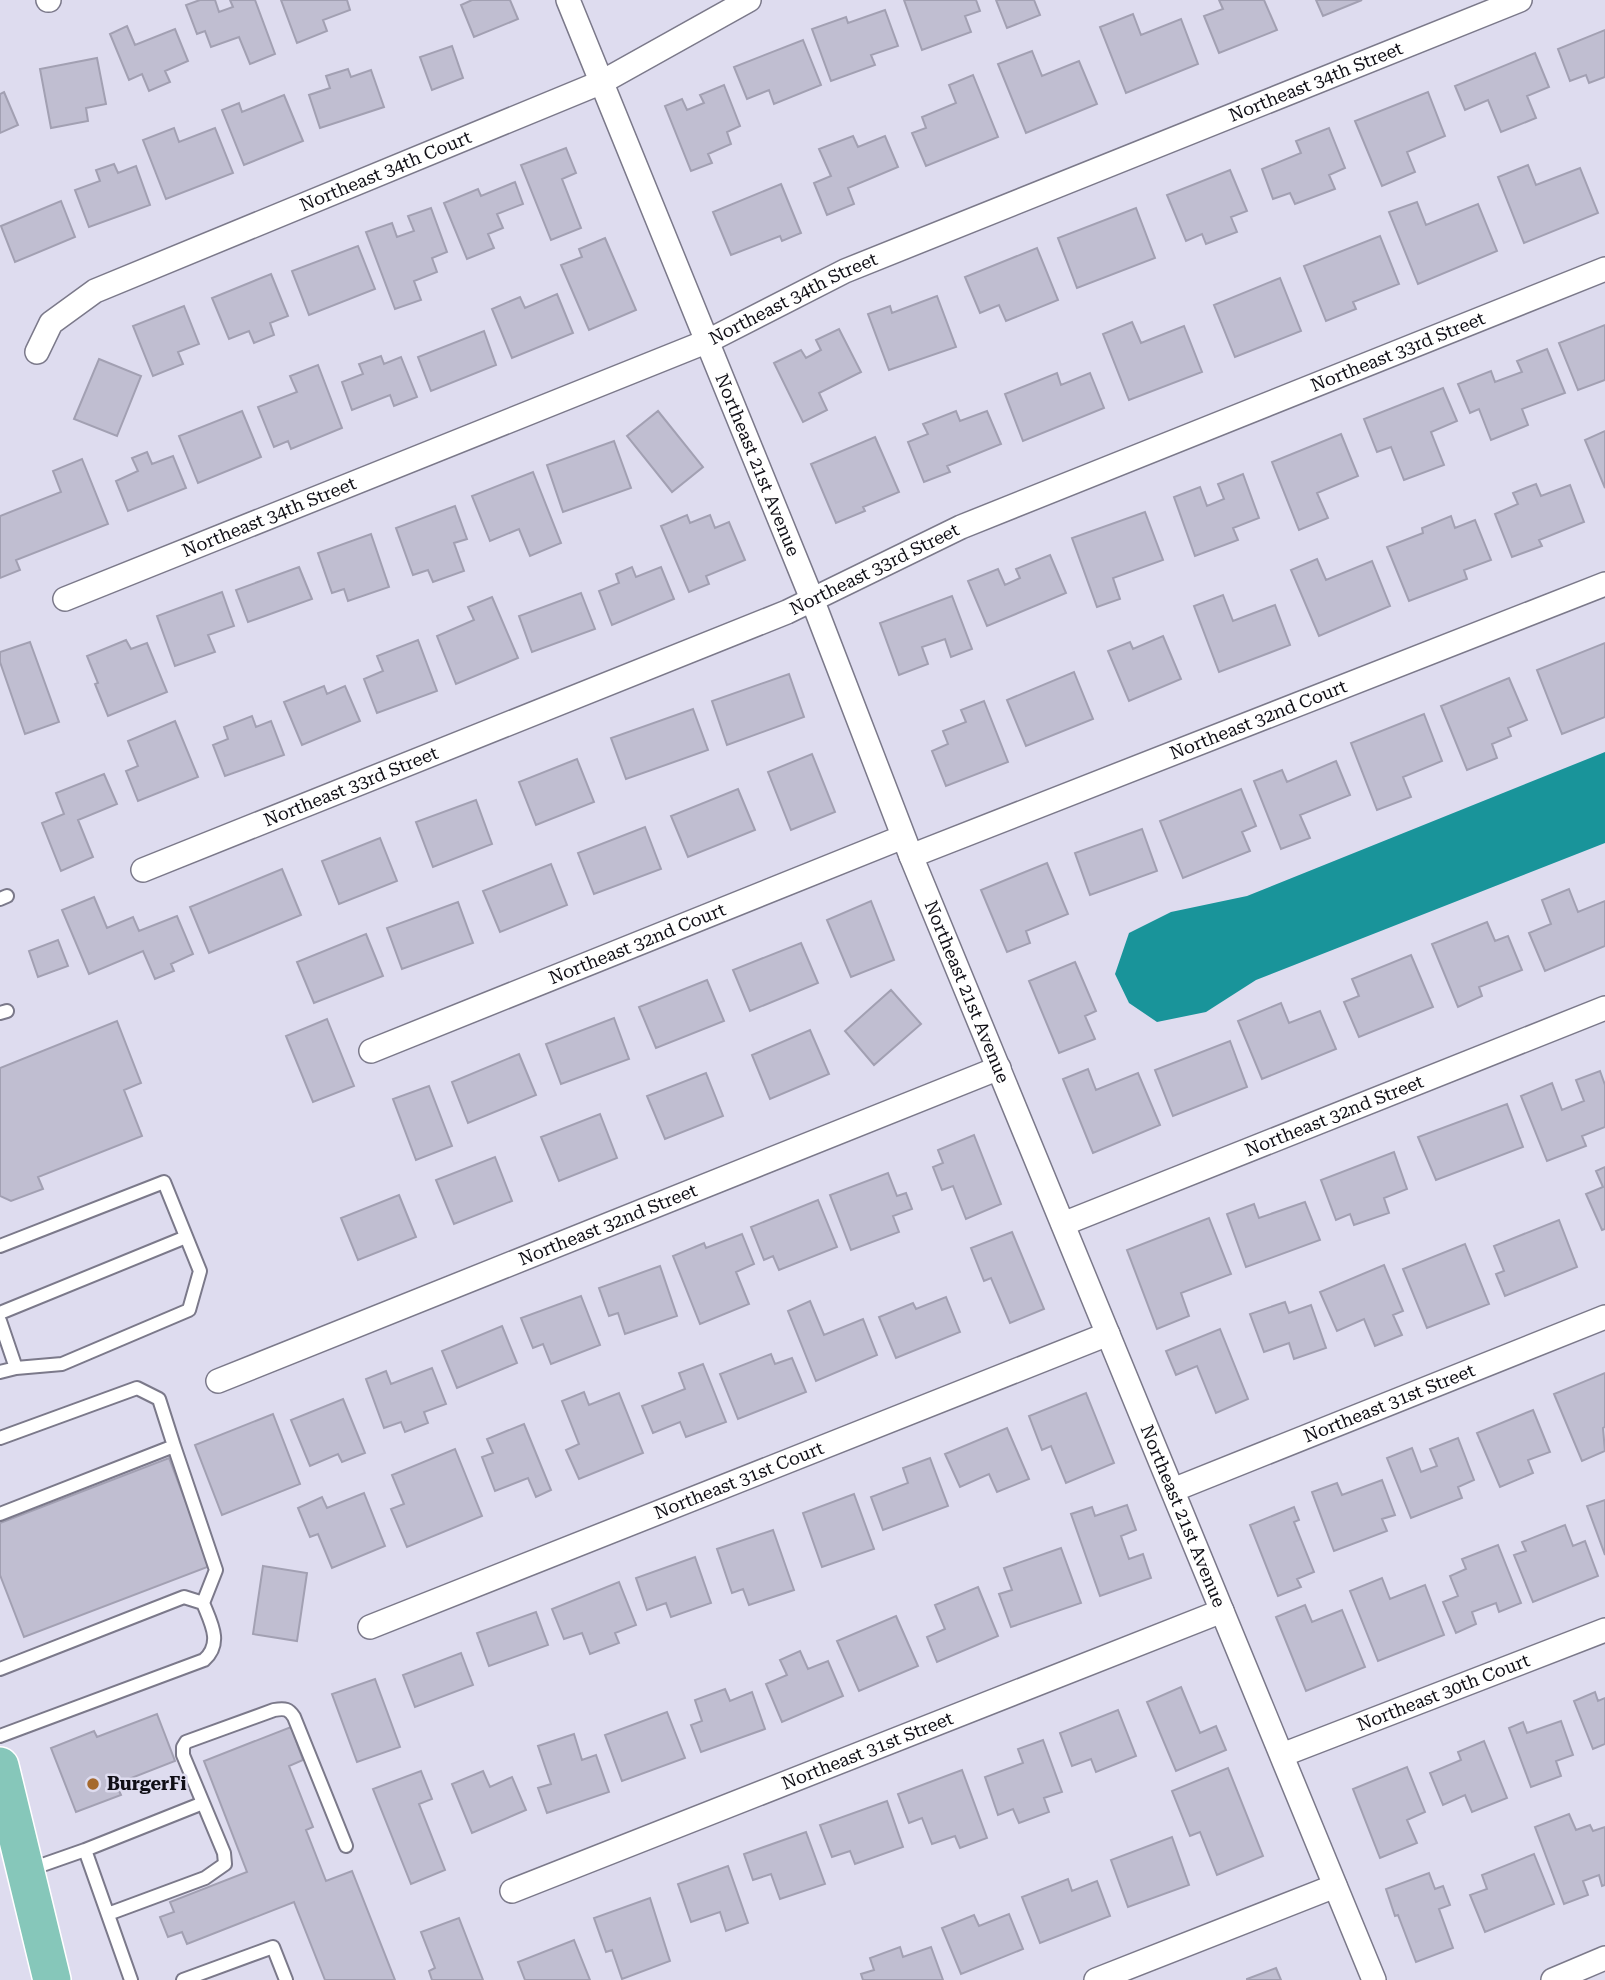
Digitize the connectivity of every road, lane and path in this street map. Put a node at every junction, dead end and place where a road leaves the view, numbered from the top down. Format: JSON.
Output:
{"nodes":[{"id":1,"x":568,"y":0,"type":"edge"},
{"id":2,"x":749,"y":0,"type":"edge"},
{"id":3,"x":1521,"y":0,"type":"edge"},
{"id":4,"x":602,"y":82,"type":"junction"},
{"id":5,"x":1605,"y":269,"type":"edge"},
{"id":6,"x":708,"y":341,"type":"junction"},
{"id":7,"x":37,"y":352,"type":"dead end"},
{"id":8,"x":1605,"y":584,"type":"edge"},
{"id":9,"x":65,"y":599,"type":"dead end"},
{"id":10,"x":812,"y":599,"type":"junction"},
{"id":11,"x":907,"y":846,"type":"junction"},
{"id":12,"x":143,"y":870,"type":"dead end"},
{"id":13,"x":1605,"y":1008,"type":"edge"},
{"id":14,"x":371,"y":1051,"type":"dead end"},
{"id":15,"x":999,"y":1068,"type":"junction"},
{"id":16,"x":1063,"y":1224,"type":"junction"},
{"id":17,"x":186,"y":1237,"type":"junction"},
{"id":18,"x":0,"y":1246,"type":"edge"},
{"id":19,"x":0,"y":1313,"type":"edge"},
{"id":20,"x":1605,"y":1317,"type":"edge"},
{"id":21,"x":0,"y":1321,"type":"edge"},
{"id":22,"x":1108,"y":1334,"type":"junction"},
{"id":23,"x":16,"y":1368,"type":"junction"},
{"id":24,"x":0,"y":1372,"type":"edge"},
{"id":25,"x":218,"y":1381,"type":"dead end"},
{"id":26,"x":0,"y":1438,"type":"edge"},
{"id":27,"x":174,"y":1446,"type":"junction"},
{"id":28,"x":1172,"y":1490,"type":"junction"},
{"id":29,"x":0,"y":1514,"type":"edge"},
{"id":30,"x":203,"y":1603,"type":"junction"},
{"id":31,"x":1222,"y":1611,"type":"junction"},
{"id":32,"x":370,"y":1627,"type":"dead end"},
{"id":33,"x":1605,"y":1630,"type":"edge"},
{"id":34,"x":0,"y":1669,"type":"edge"},
{"id":35,"x":0,"y":1736,"type":"edge"},
{"id":36,"x":1282,"y":1755,"type":"junction"},
{"id":37,"x":0,"y":1766,"type":"edge"},
{"id":38,"x":203,"y":1803,"type":"junction"},
{"id":39,"x":346,"y":1846,"type":"dead end"},
{"id":40,"x":85,"y":1850,"type":"junction"},
{"id":41,"x":26,"y":1871,"type":"junction"},
{"id":42,"x":1335,"y":1886,"type":"junction"},
{"id":43,"x":512,"y":1891,"type":"dead end"},
{"id":44,"x":108,"y":1914,"type":"junction"},
{"id":45,"x":1605,"y":1958,"type":"edge"},
{"id":46,"x":52,"y":1980,"type":"edge"},
{"id":47,"x":131,"y":1980,"type":"edge"},
{"id":48,"x":183,"y":1980,"type":"edge"},
{"id":49,"x":286,"y":1980,"type":"edge"},
{"id":50,"x":1096,"y":1980,"type":"edge"},
{"id":51,"x":1374,"y":1980,"type":"edge"},
{"id":52,"x":1553,"y":1980,"type":"edge"}],
"edges":[{"from":1,"to":4,"type":"street","name":"Northeast 21st Avenue"},
{"from":2,"to":4,"type":"street","name":"Northeast 34th Court"},
{"from":3,"to":6,"type":"street","name":"Northeast 34th Street"},
{"from":4,"to":6,"type":"street","name":"Northeast 21st Avenue"},
{"from":4,"to":7,"type":"street","name":"Northeast 34th Court"},
{"from":5,"to":10,"type":"street","name":"Northeast 33rd Street"},
{"from":6,"to":9,"type":"street","name":"Northeast 34th Street"},
{"from":6,"to":10,"type":"street","name":"Northeast 21st Avenue"},
{"from":8,"to":11,"type":"street","name":"Northeast 32nd Court"},
{"from":10,"to":11,"type":"street","name":"Northeast 21st Avenue"},
{"from":10,"to":12,"type":"street","name":"Northeast 33rd Street"},
{"from":11,"to":14,"type":"street","name":"Northeast 32nd Court"},
{"from":11,"to":15,"type":"street","name":"Northeast 21st Avenue"},
{"from":13,"to":16,"type":"street","name":"Northeast 32nd Street"},
{"from":15,"to":16,"type":"street","name":"Northeast 21st Avenue"},
{"from":15,"to":25,"type":"street","name":"Northeast 32nd Street"},
{"from":16,"to":22,"type":"street","name":"Northeast 21st Avenue"},
{"from":17,"to":18,"type":"lane"},
{"from":17,"to":19,"type":"lane"},
{"from":17,"to":23,"type":"lane"},
{"from":20,"to":28,"type":"street","name":"Northeast 31st Street"},
{"from":21,"to":23,"type":"lane"},
{"from":22,"to":28,"type":"street","name":"Northeast 21st Avenue"},
{"from":22,"to":32,"type":"street","name":"Northeast 31st Court"},
{"from":23,"to":24,"type":"lane"},
{"from":26,"to":27,"type":"lane"},
{"from":27,"to":29,"type":"lane"},
{"from":27,"to":30,"type":"lane"},
{"from":28,"to":31,"type":"street","name":"Northeast 21st Avenue"},
{"from":30,"to":34,"type":"lane"},
{"from":30,"to":35,"type":"lane"},
{"from":31,"to":36,"type":"street","name":"Northeast 21st Avenue"},
{"from":31,"to":43,"type":"street","name":"Northeast 31st Street"},
{"from":33,"to":36,"type":"street","name":"Northeast 30th Court"},
{"from":36,"to":42,"type":"street","name":"Northeast 21st Avenue"},
{"from":37,"to":41,"type":"main road"},
{"from":38,"to":39,"type":"lane"},
{"from":38,"to":40,"type":"lane"},
{"from":38,"to":44,"type":"lane"},
{"from":40,"to":41,"type":"lane"},
{"from":40,"to":44,"type":"lane"},
{"from":41,"to":46,"type":"main road"},
{"from":42,"to":50,"type":"street"},
{"from":42,"to":51,"type":"street","name":"Northeast 21st Avenue"},
{"from":44,"to":47,"type":"lane"},
{"from":45,"to":52,"type":"street"},
{"from":48,"to":49,"type":"lane"}]}
